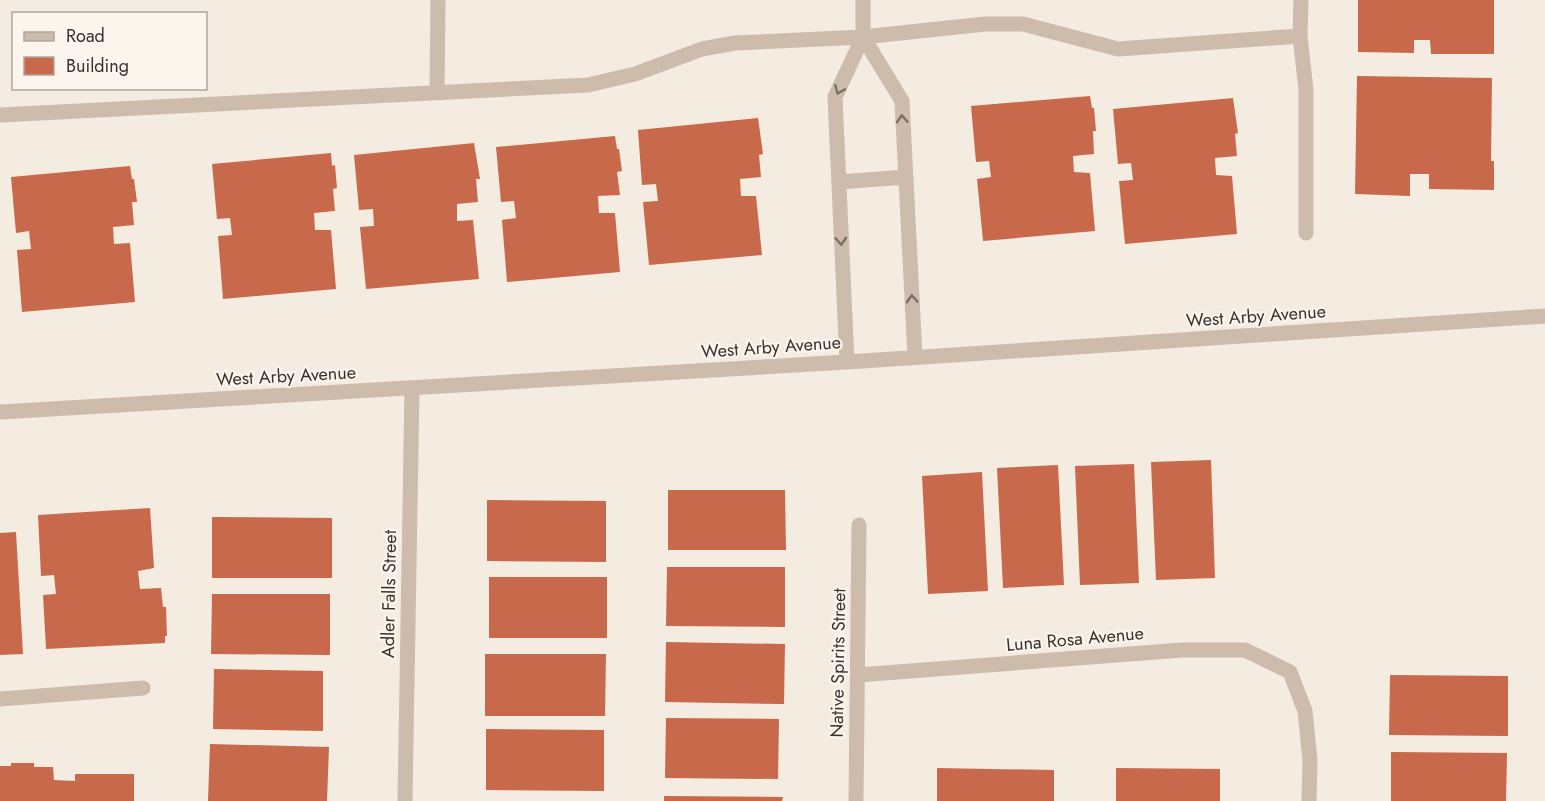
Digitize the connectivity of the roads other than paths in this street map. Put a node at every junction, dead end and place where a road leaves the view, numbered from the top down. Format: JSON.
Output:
{"nodes":[{"id":1,"x":438,"y":0,"type":"edge"},
{"id":2,"x":863,"y":0,"type":"edge"},
{"id":3,"x":1301,"y":0,"type":"edge"},
{"id":4,"x":863,"y":36,"type":"junction"},
{"id":5,"x":1300,"y":36,"type":"junction"},
{"id":6,"x":437,"y":92,"type":"junction"},
{"id":7,"x":0,"y":116,"type":"edge"},
{"id":8,"x":906,"y":177,"type":"junction"},
{"id":9,"x":839,"y":182,"type":"junction"},
{"id":10,"x":1306,"y":234,"type":"dead end"},
{"id":11,"x":1545,"y":316,"type":"edge"},
{"id":12,"x":915,"y":357,"type":"junction"},
{"id":13,"x":847,"y":362,"type":"junction"},
{"id":14,"x":412,"y":388,"type":"junction"},
{"id":15,"x":0,"y":412,"type":"edge"},
{"id":16,"x":859,"y":525,"type":"dead end"},
{"id":17,"x":858,"y":675,"type":"junction"},
{"id":18,"x":143,"y":688,"type":"dead end"},
{"id":19,"x":0,"y":699,"type":"edge"},
{"id":20,"x":405,"y":801,"type":"edge"},
{"id":21,"x":856,"y":801,"type":"edge"},
{"id":22,"x":1309,"y":801,"type":"edge"}],
"edges":[{"from":1,"to":6,"type":"street"},
{"from":2,"to":4,"type":"street"},
{"from":3,"to":5,"type":"street"},
{"from":4,"to":5,"type":"street"},
{"from":4,"to":6,"type":"street"},
{"from":8,"to":4,"type":"street","one_way":true},
{"from":4,"to":9,"type":"street","one_way":true},
{"from":5,"to":10,"type":"street"},
{"from":6,"to":7,"type":"street"},
{"from":8,"to":9,"type":"street"},
{"from":12,"to":8,"type":"street","one_way":true},
{"from":9,"to":13,"type":"street","one_way":true},
{"from":11,"to":12,"type":"street","name":"West Arby Avenue"},
{"from":12,"to":13,"type":"street","name":"West Arby Avenue"},
{"from":13,"to":14,"type":"street","name":"West Arby Avenue"},
{"from":14,"to":15,"type":"street","name":"West Arby Avenue"},
{"from":14,"to":20,"type":"street","name":"Adler Falls Street"},
{"from":16,"to":17,"type":"street","name":"Native Spirits Street"},
{"from":17,"to":21,"type":"street","name":"Native Spirits Street"},
{"from":17,"to":22,"type":"street","name":"Luna Rosa Avenue"},
{"from":18,"to":19,"type":"street"}]}
